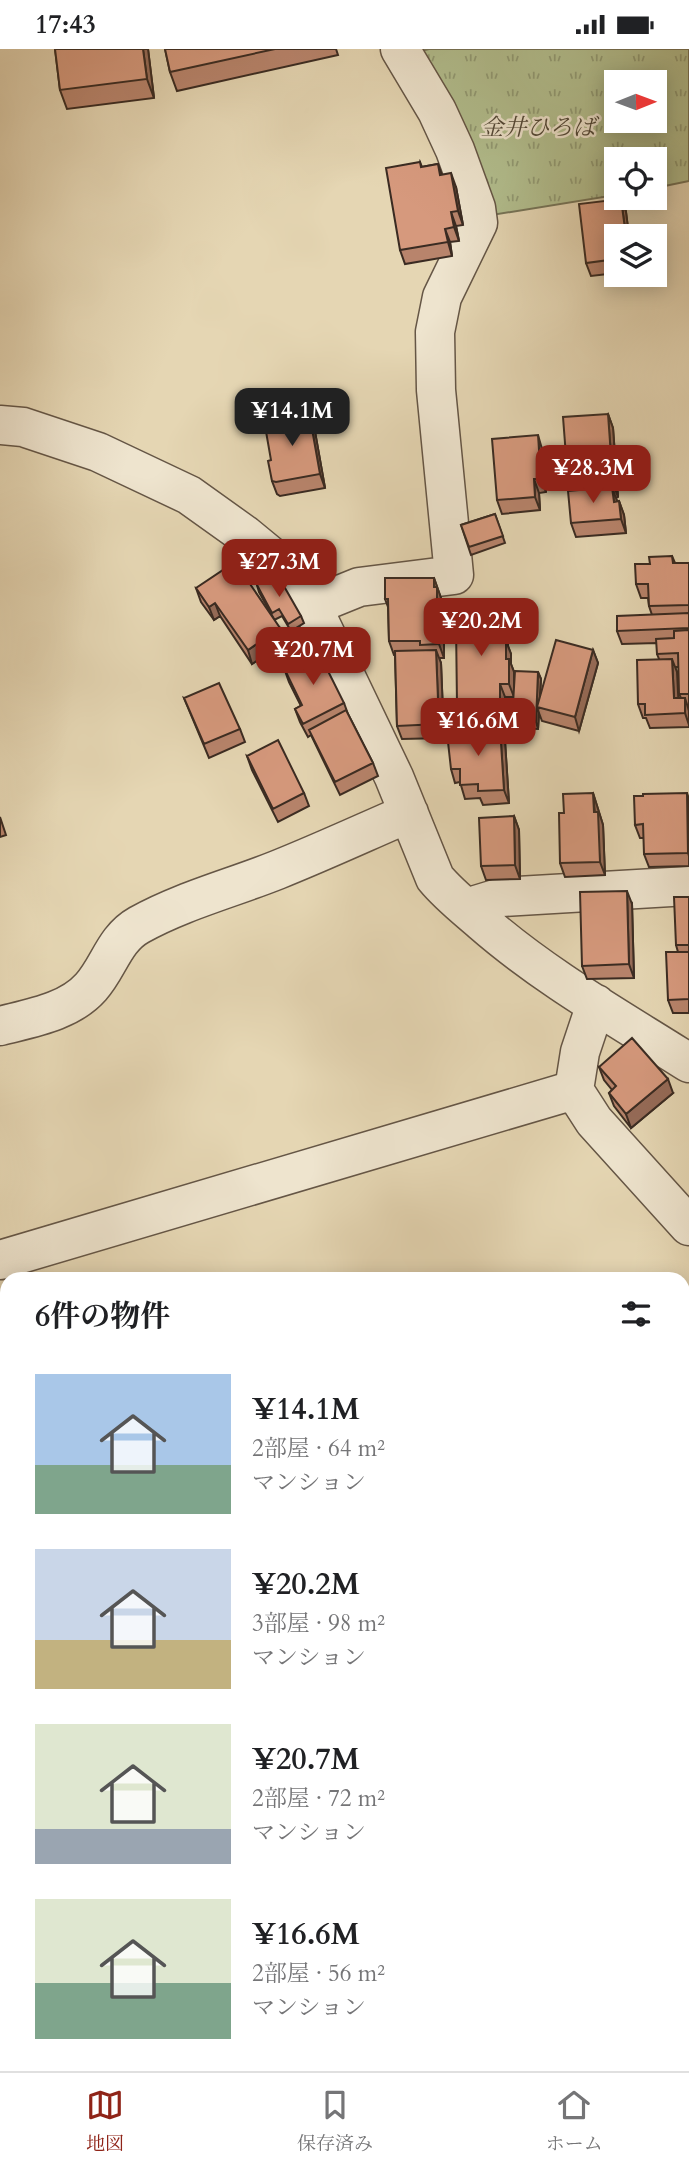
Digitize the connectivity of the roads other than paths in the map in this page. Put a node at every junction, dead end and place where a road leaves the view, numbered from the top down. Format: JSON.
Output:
{"nodes":[{"id":1,"x":400,"y":49,"type":"edge"},
{"id":2,"x":0,"y":425,"type":"edge"},
{"id":3,"x":312,"y":606,"type":"junction"},
{"id":4,"x":409,"y":813,"type":"junction"},
{"id":5,"x":689,"y":886,"type":"edge"},
{"id":6,"x":466,"y":908,"type":"junction"},
{"id":7,"x":596,"y":1005,"type":"junction"},
{"id":8,"x":0,"y":1026,"type":"edge"},
{"id":9,"x":689,"y":1063,"type":"edge"},
{"id":10,"x":574,"y":1090,"type":"junction"},
{"id":11,"x":689,"y":1226,"type":"edge"},
{"id":12,"x":0,"y":1260,"type":"edge"}],
"edges":[{"from":1,"to":3,"type":"street"},
{"from":2,"to":3,"type":"street"},
{"from":3,"to":4,"type":"street"},
{"from":4,"to":6,"type":"street"},
{"from":4,"to":8,"type":"street"},
{"from":5,"to":6,"type":"street"},
{"from":6,"to":7,"type":"street"},
{"from":7,"to":9,"type":"street"},
{"from":7,"to":10,"type":"street"},
{"from":10,"to":11,"type":"street"},
{"from":10,"to":12,"type":"street"}]}
